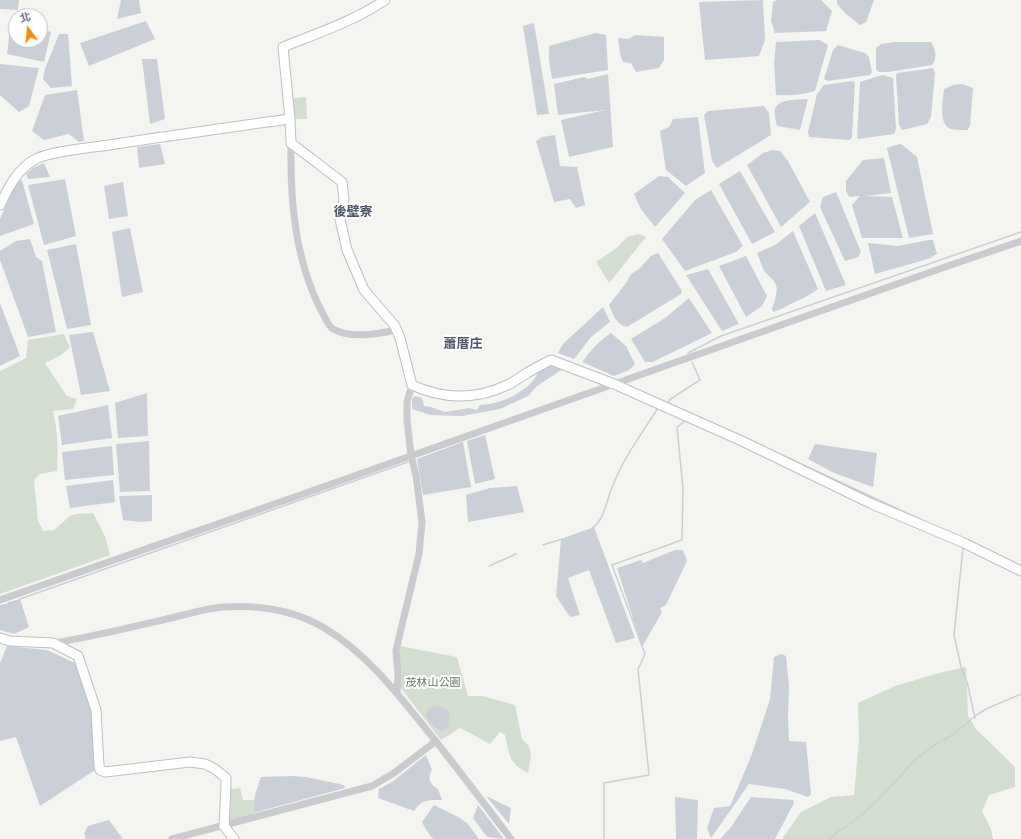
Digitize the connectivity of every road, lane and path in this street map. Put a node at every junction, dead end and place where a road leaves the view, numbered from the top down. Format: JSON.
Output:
{"nodes":[{"id":1,"x":385,"y":0,"type":"edge"},
{"id":2,"x":290,"y":119,"type":"junction"},
{"id":3,"x":291,"y":143,"type":"junction"},
{"id":4,"x":0,"y":205,"type":"edge"},
{"id":5,"x":1021,"y":241,"type":"edge"},
{"id":6,"x":396,"y":330,"type":"junction"},
{"id":7,"x":614,"y":384,"type":"junction"},
{"id":8,"x":412,"y":386,"type":"junction"},
{"id":9,"x":411,"y":455,"type":"junction"},
{"id":10,"x":1021,"y":571,"type":"edge"},
{"id":11,"x":0,"y":600,"type":"edge"},
{"id":12,"x":0,"y":638,"type":"edge"},
{"id":13,"x":52,"y":644,"type":"junction"},
{"id":14,"x":397,"y":692,"type":"junction"},
{"id":15,"x":436,"y":742,"type":"junction"},
{"id":16,"x":224,"y":826,"type":"junction"},
{"id":17,"x":172,"y":839,"type":"edge"},
{"id":18,"x":234,"y":839,"type":"edge"},
{"id":19,"x":511,"y":839,"type":"edge"}],
"edges":[{"from":1,"to":2,"type":"street"},
{"from":2,"to":3,"type":"street"},
{"from":2,"to":4,"type":"street"},
{"from":3,"to":6,"type":"street"},
{"from":3,"to":6,"type":"street"},
{"from":5,"to":7,"type":"street"},
{"from":6,"to":8,"type":"street"},
{"from":7,"to":8,"type":"street"},
{"from":7,"to":9,"type":"street"},
{"from":7,"to":10,"type":"street"},
{"from":8,"to":9,"type":"street"},
{"from":9,"to":11,"type":"street"},
{"from":9,"to":14,"type":"street"},
{"from":12,"to":13,"type":"street"},
{"from":13,"to":14,"type":"street"},
{"from":13,"to":16,"type":"street"},
{"from":14,"to":15,"type":"street"},
{"from":15,"to":16,"type":"street"},
{"from":15,"to":19,"type":"street"},
{"from":16,"to":17,"type":"street"},
{"from":16,"to":18,"type":"street"}]}
